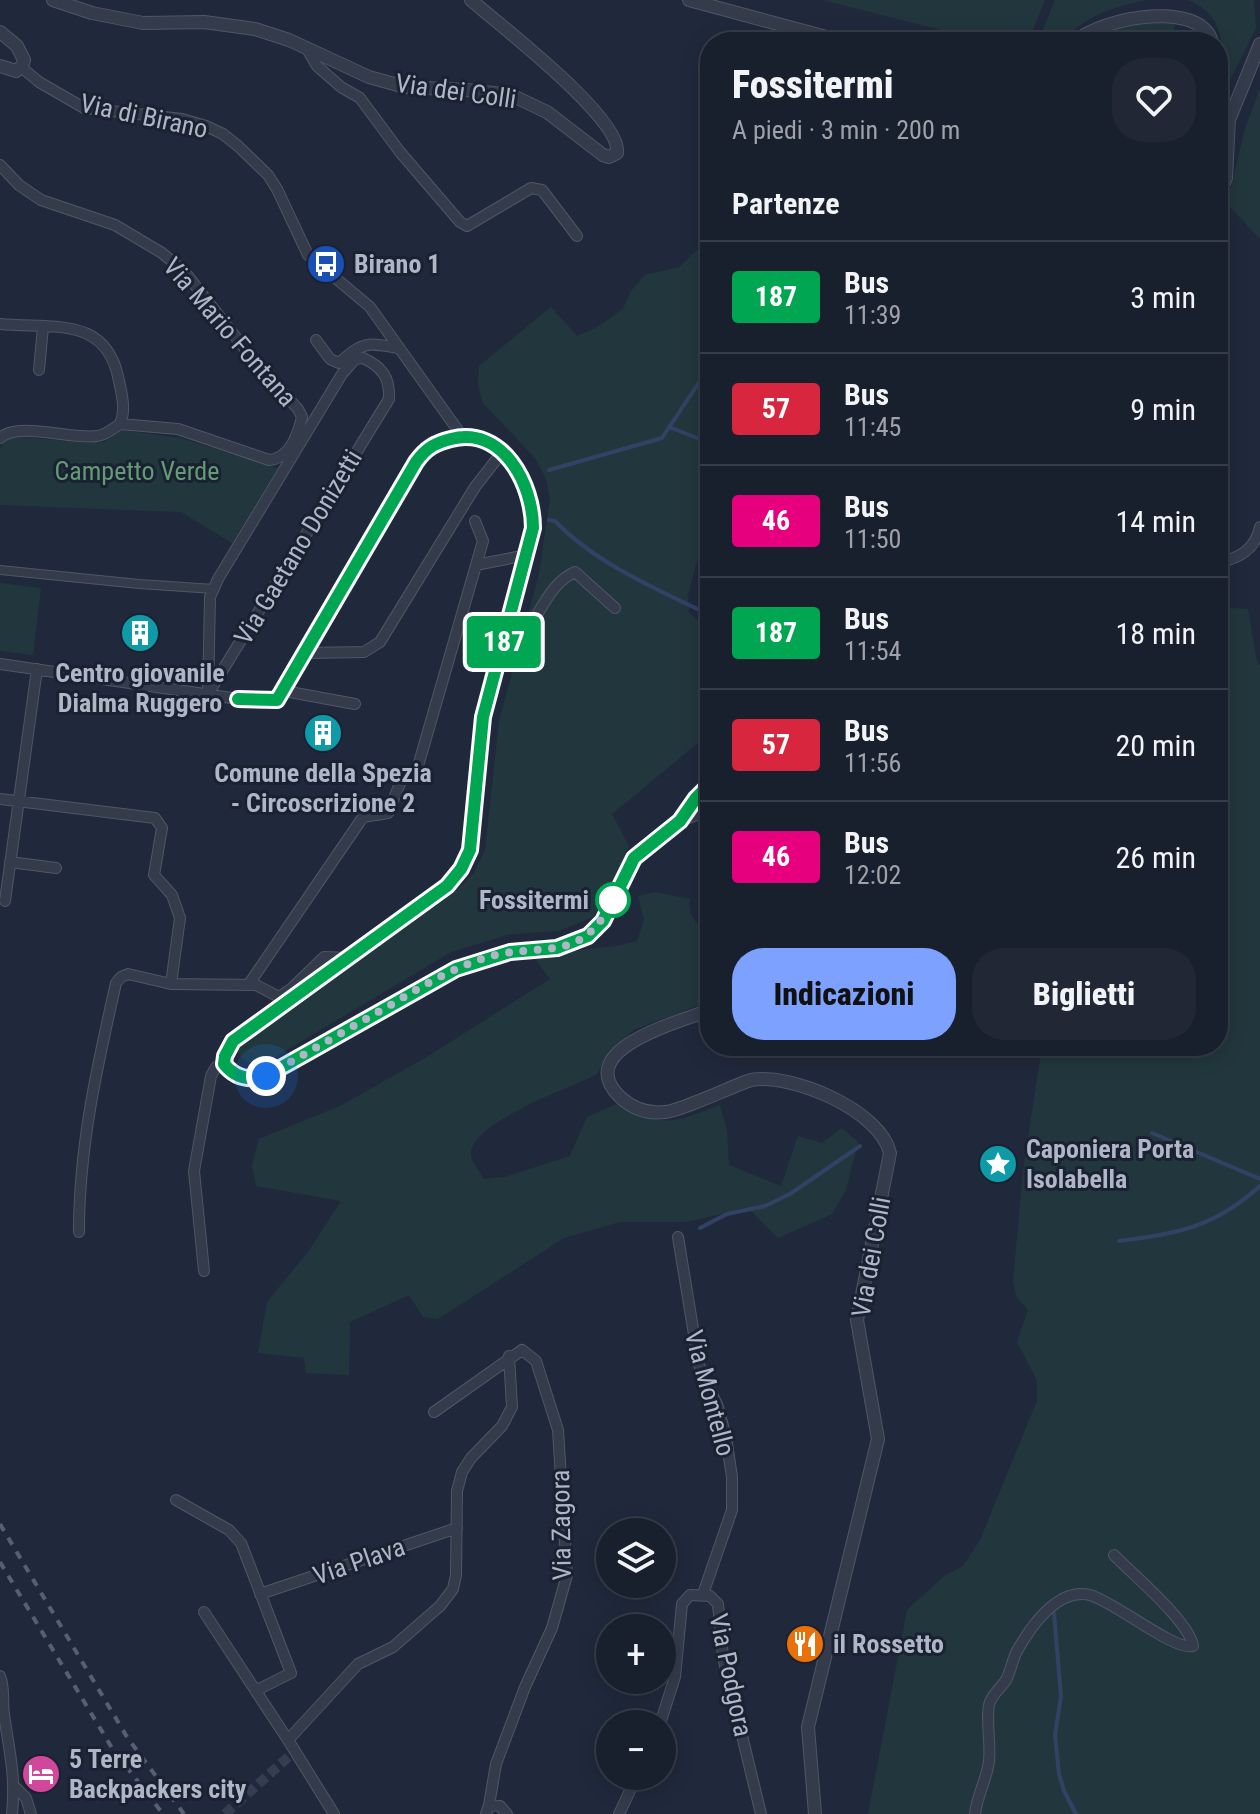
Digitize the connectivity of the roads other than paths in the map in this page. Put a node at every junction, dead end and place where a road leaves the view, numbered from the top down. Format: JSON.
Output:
{"nodes":[{"id":1,"x":53,"y":0,"type":"edge"},
{"id":2,"x":471,"y":0,"type":"edge"},
{"id":3,"x":689,"y":0,"type":"edge"},
{"id":4,"x":0,"y":32,"type":"edge"},
{"id":5,"x":808,"y":32,"type":"edge"},
{"id":6,"x":1086,"y":32,"type":"edge"},
{"id":7,"x":1210,"y":32,"type":"edge"},
{"id":8,"x":1260,"y":44,"type":"edge"},
{"id":9,"x":307,"y":49,"type":"junction"},
{"id":10,"x":0,"y":66,"type":"edge"},
{"id":11,"x":21,"y":67,"type":"junction"},
{"id":12,"x":1228,"y":126,"type":"edge"},
{"id":13,"x":0,"y":165,"type":"edge"},
{"id":14,"x":577,"y":236,"type":"dead end"},
{"id":15,"x":0,"y":324,"type":"edge"},
{"id":16,"x":43,"y":327,"type":"junction"},
{"id":17,"x":316,"y":340,"type":"dead end"},
{"id":18,"x":398,"y":348,"type":"junction"},
{"id":19,"x":39,"y":370,"type":"dead end"},
{"id":20,"x":120,"y":424,"type":"junction"},
{"id":21,"x":462,"y":436,"type":"junction"},
{"id":22,"x":0,"y":438,"type":"edge"},
{"id":23,"x":503,"y":451,"type":"junction"},
{"id":24,"x":475,"y":521,"type":"dead end"},
{"id":25,"x":1260,"y":527,"type":"edge"},
{"id":26,"x":527,"y":555,"type":"junction"},
{"id":27,"x":1228,"y":560,"type":"edge"},
{"id":28,"x":476,"y":565,"type":"junction"},
{"id":29,"x":0,"y":570,"type":"edge"},
{"id":30,"x":214,"y":589,"type":"junction"},
{"id":31,"x":615,"y":608,"type":"dead end"},
{"id":32,"x":307,"y":653,"type":"junction"},
{"id":33,"x":500,"y":654,"type":"junction"},
{"id":34,"x":0,"y":664,"type":"edge"},
{"id":35,"x":37,"y":669,"type":"junction"},
{"id":36,"x":284,"y":691,"type":"junction"},
{"id":37,"x":208,"y":694,"type":"junction"},
{"id":38,"x":355,"y":704,"type":"dead end"},
{"id":39,"x":700,"y":794,"type":"edge"},
{"id":40,"x":0,"y":799,"type":"edge"},
{"id":41,"x":19,"y":802,"type":"junction"},
{"id":42,"x":700,"y":806,"type":"edge"},
{"id":43,"x":700,"y":814,"type":"edge"},
{"id":44,"x":680,"y":821,"type":"junction"},
{"id":45,"x":10,"y":862,"type":"junction"},
{"id":46,"x":56,"y":868,"type":"dead end"},
{"id":47,"x":5,"y":901,"type":"dead end"},
{"id":48,"x":349,"y":958,"type":"junction"},
{"id":49,"x":171,"y":984,"type":"junction"},
{"id":50,"x":249,"y":984,"type":"junction"},
{"id":51,"x":700,"y":1014,"type":"edge"},
{"id":52,"x":224,"y":1064,"type":"junction"},
{"id":53,"x":79,"y":1232,"type":"dead end"},
{"id":54,"x":678,"y":1237,"type":"dead end"},
{"id":55,"x":204,"y":1271,"type":"dead end"},
{"id":56,"x":509,"y":1356,"type":"junction"},
{"id":57,"x":434,"y":1412,"type":"dead end"},
{"id":58,"x":176,"y":1500,"type":"dead end"},
{"id":59,"x":457,"y":1528,"type":"junction"},
{"id":60,"x":1114,"y":1555,"type":"dead end"},
{"id":61,"x":260,"y":1594,"type":"junction"},
{"id":62,"x":703,"y":1594,"type":"junction"},
{"id":63,"x":204,"y":1612,"type":"dead end"},
{"id":64,"x":0,"y":1676,"type":"edge"},
{"id":65,"x":257,"y":1690,"type":"junction"},
{"id":66,"x":2,"y":1709,"type":"edge"},
{"id":67,"x":664,"y":1710,"type":"edge"},
{"id":68,"x":288,"y":1740,"type":"junction"},
{"id":69,"x":13,"y":1785,"type":"junction"},
{"id":70,"x":630,"y":1790,"type":"edge"},
{"id":71,"x":487,"y":1809,"type":"edge"},
{"id":72,"x":760,"y":1809,"type":"edge"},
{"id":73,"x":12,"y":1814,"type":"edge"},
{"id":74,"x":31,"y":1814,"type":"edge"},
{"id":75,"x":334,"y":1814,"type":"edge"},
{"id":76,"x":507,"y":1814,"type":"edge"},
{"id":77,"x":619,"y":1814,"type":"edge"},
{"id":78,"x":750,"y":1814,"type":"edge"},
{"id":79,"x":815,"y":1814,"type":"edge"},
{"id":80,"x":975,"y":1814,"type":"edge"}],
"edges":[{"from":1,"to":9,"type":"street","name":"Via dei Colli"},
{"from":2,"to":9,"type":"street","name":"Via dei Colli"},
{"from":3,"to":5,"type":"street"},
{"from":4,"to":11,"type":"street"},
{"from":6,"to":7,"type":"street"},
{"from":8,"to":12,"type":"street"},
{"from":9,"to":14,"type":"street","name":"Via dei Colli"},
{"from":10,"to":11,"type":"street"},
{"from":11,"to":18,"type":"street","name":"Via di Birano"},
{"from":13,"to":20,"type":"street","name":"Via Mario Fontana"},
{"from":15,"to":16,"type":"street"},
{"from":16,"to":19,"type":"street"},
{"from":16,"to":20,"type":"street"},
{"from":17,"to":18,"type":"street"},
{"from":18,"to":21,"type":"street","name":"Via di Birano"},
{"from":20,"to":22,"type":"street"},
{"from":21,"to":23,"type":"street"},
{"from":21,"to":32,"type":"street"},
{"from":23,"to":26,"type":"street"},
{"from":23,"to":32,"type":"street"},
{"from":24,"to":28,"type":"street"},
{"from":25,"to":27,"type":"street"},
{"from":26,"to":28,"type":"street"},
{"from":26,"to":33,"type":"street"},
{"from":28,"to":50,"type":"street"},
{"from":29,"to":30,"type":"street"},
{"from":30,"to":37,"type":"street"},
{"from":30,"to":37,"type":"street","name":"Via Gaetano Donizetti"},
{"from":31,"to":33,"type":"street"},
{"from":32,"to":36,"type":"street"},
{"from":33,"to":48,"type":"street"},
{"from":34,"to":35,"type":"street"},
{"from":35,"to":37,"type":"street"},
{"from":35,"to":41,"type":"street"},
{"from":36,"to":37,"type":"street"},
{"from":36,"to":38,"type":"street"},
{"from":39,"to":44,"type":"street"},
{"from":40,"to":41,"type":"street"},
{"from":41,"to":45,"type":"street"},
{"from":41,"to":49,"type":"street"},
{"from":42,"to":44,"type":"street"},
{"from":43,"to":44,"type":"street"},
{"from":44,"to":52,"type":"street"},
{"from":45,"to":46,"type":"street"},
{"from":45,"to":47,"type":"street"},
{"from":48,"to":50,"type":"street"},
{"from":48,"to":52,"type":"street"},
{"from":49,"to":50,"type":"street"},
{"from":49,"to":53,"type":"street"},
{"from":51,"to":79,"type":"street","name":"Via dei Colli"},
{"from":52,"to":55,"type":"street"},
{"from":54,"to":62,"type":"street","name":"Via Montello"},
{"from":56,"to":57,"type":"street"},
{"from":56,"to":59,"type":"street"},
{"from":56,"to":71,"type":"street","name":"Via Zagora"},
{"from":58,"to":61,"type":"street"},
{"from":59,"to":61,"type":"street","name":"Via Plava"},
{"from":59,"to":68,"type":"street"},
{"from":60,"to":80,"type":"street"},
{"from":61,"to":65,"type":"street"},
{"from":62,"to":67,"type":"street","name":"Via Podgora"},
{"from":62,"to":72,"type":"street","name":"Via Podgora"},
{"from":63,"to":65,"type":"street"},
{"from":64,"to":66,"type":"street"},
{"from":65,"to":68,"type":"street"},
{"from":66,"to":69,"type":"street"},
{"from":68,"to":75,"type":"street"},
{"from":69,"to":73,"type":"street"},
{"from":69,"to":74,"type":"street"},
{"from":70,"to":77,"type":"street"},
{"from":71,"to":76,"type":"street"},
{"from":72,"to":78,"type":"street"}]}
